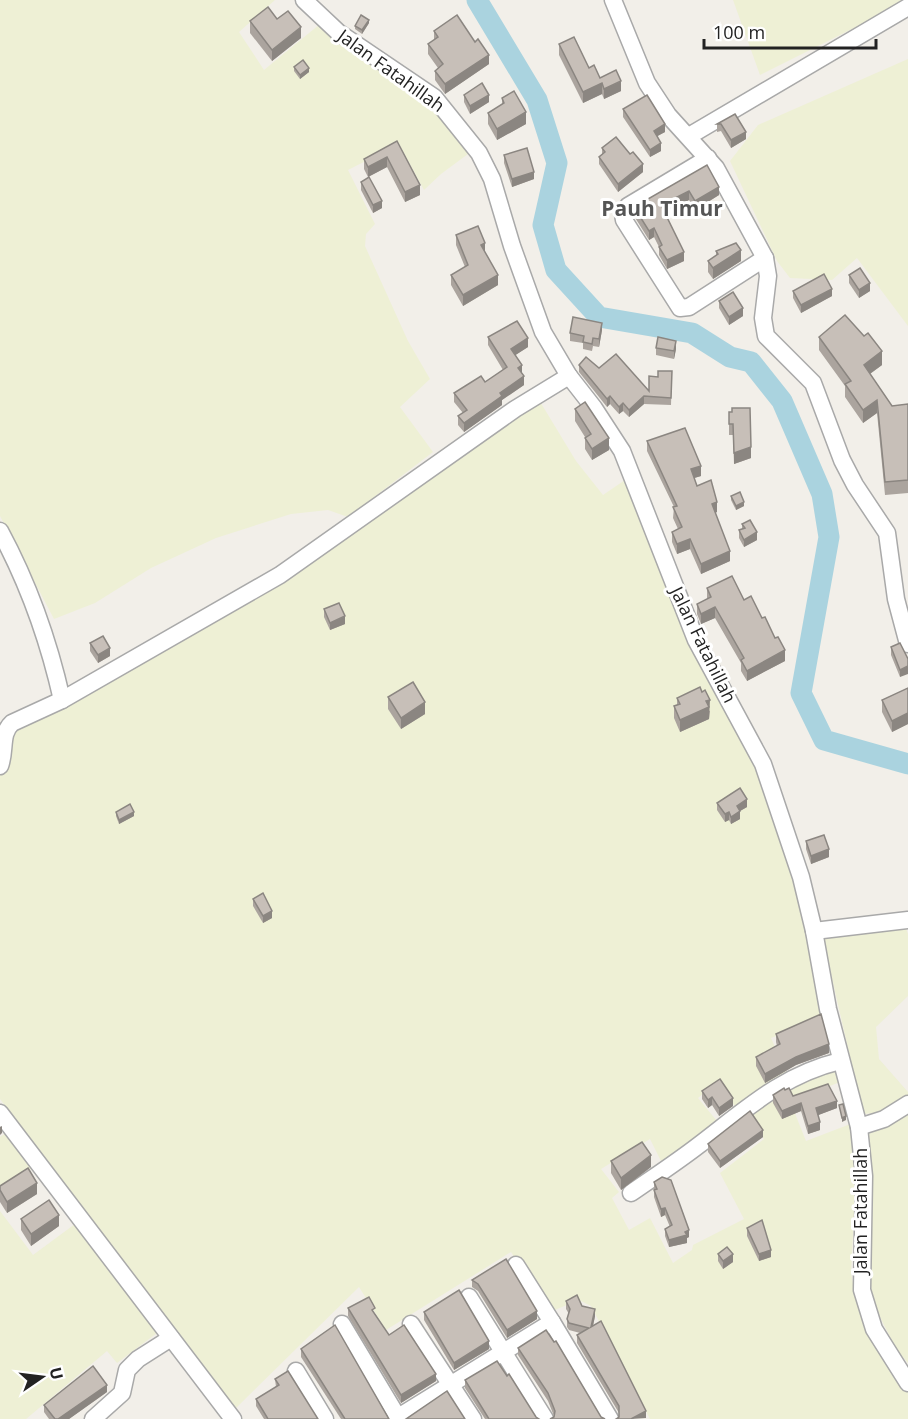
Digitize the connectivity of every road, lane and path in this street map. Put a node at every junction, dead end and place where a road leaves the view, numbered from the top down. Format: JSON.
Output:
{"nodes":[{"id":1,"x":304,"y":0,"type":"edge"},
{"id":2,"x":613,"y":0,"type":"edge"},
{"id":3,"x":908,"y":7,"type":"edge"},
{"id":4,"x":689,"y":136,"type":"junction"},
{"id":5,"x":708,"y":158,"type":"junction"},
{"id":6,"x":765,"y":258,"type":"junction"},
{"id":7,"x":569,"y":376,"type":"junction"},
{"id":8,"x":0,"y":531,"type":"edge"},
{"id":9,"x":908,"y":644,"type":"edge"},
{"id":10,"x":62,"y":700,"type":"junction"},
{"id":11,"x":0,"y":766,"type":"edge"},
{"id":12,"x":908,"y":920,"type":"edge"},
{"id":13,"x":814,"y":931,"type":"junction"},
{"id":14,"x":840,"y":1060,"type":"junction"},
{"id":15,"x":908,"y":1104,"type":"edge"},
{"id":16,"x":0,"y":1113,"type":"edge"},
{"id":17,"x":859,"y":1127,"type":"junction"},
{"id":18,"x":631,"y":1193,"type":"dead end"},
{"id":19,"x":516,"y":1265,"type":"dead end"},
{"id":20,"x":469,"y":1297,"type":"dead end"},
{"id":21,"x":552,"y":1322,"type":"junction"},
{"id":22,"x":342,"y":1324,"type":"dead end"},
{"id":23,"x":411,"y":1324,"type":"dead end"},
{"id":24,"x":171,"y":1338,"type":"junction"},
{"id":25,"x":503,"y":1352,"type":"junction"},
{"id":26,"x":296,"y":1371,"type":"dead end"},
{"id":27,"x":908,"y":1383,"type":"edge"},
{"id":28,"x":451,"y":1384,"type":"junction"},
{"id":29,"x":398,"y":1418,"type":"edge"},
{"id":30,"x":93,"y":1419,"type":"edge"},
{"id":31,"x":233,"y":1419,"type":"edge"},
{"id":32,"x":325,"y":1419,"type":"edge"},
{"id":33,"x":473,"y":1419,"type":"edge"},
{"id":34,"x":545,"y":1419,"type":"edge"},
{"id":35,"x":609,"y":1419,"type":"edge"}],
"edges":[{"from":1,"to":7,"type":"street","name":"Jalan Fatahillah"},
{"from":2,"to":4,"type":"street"},
{"from":3,"to":4,"type":"street"},
{"from":4,"to":5,"type":"street"},
{"from":5,"to":6,"type":"street"},
{"from":5,"to":6,"type":"street"},
{"from":6,"to":9,"type":"street"},
{"from":7,"to":10,"type":"street"},
{"from":7,"to":13,"type":"street","name":"Jalan Fatahillah"},
{"from":8,"to":10,"type":"street"},
{"from":10,"to":11,"type":"street"},
{"from":12,"to":13,"type":"street"},
{"from":13,"to":14,"type":"street","name":"Jalan Fatahillah"},
{"from":14,"to":17,"type":"street","name":"Jalan Fatahillah"},
{"from":14,"to":18,"type":"street"},
{"from":15,"to":17,"type":"street"},
{"from":16,"to":24,"type":"street"},
{"from":17,"to":27,"type":"street","name":"Jalan Fatahillah"},
{"from":19,"to":21,"type":"street"},
{"from":20,"to":25,"type":"street"},
{"from":21,"to":25,"type":"street"},
{"from":21,"to":35,"type":"street"},
{"from":22,"to":29,"type":"street"},
{"from":23,"to":28,"type":"street"},
{"from":24,"to":30,"type":"street"},
{"from":24,"to":31,"type":"street"},
{"from":25,"to":28,"type":"street"},
{"from":25,"to":34,"type":"street"},
{"from":26,"to":32,"type":"street"},
{"from":28,"to":29,"type":"street"},
{"from":28,"to":33,"type":"street"}]}
